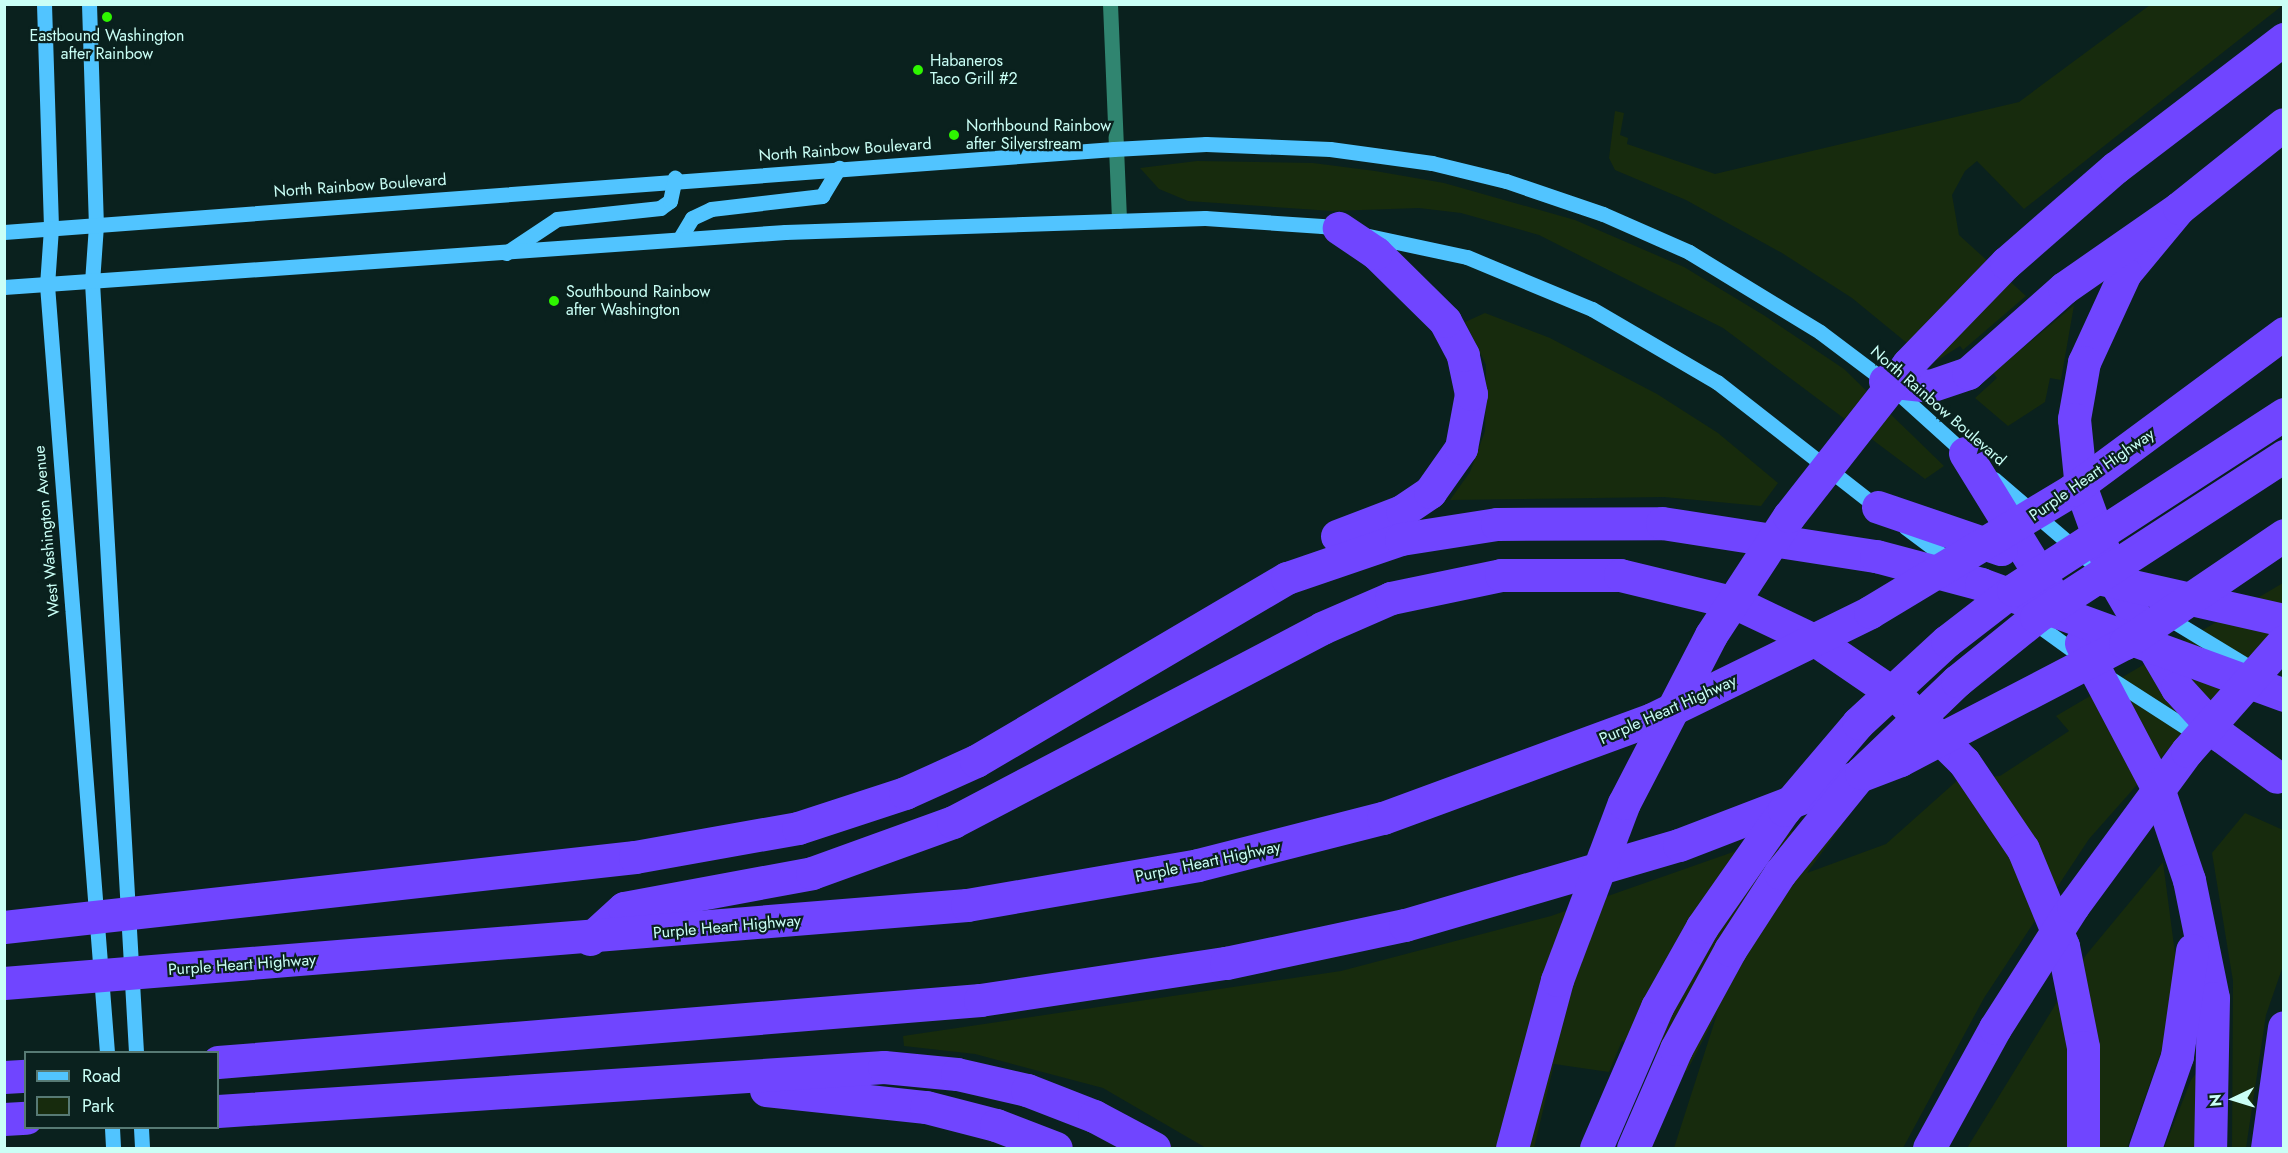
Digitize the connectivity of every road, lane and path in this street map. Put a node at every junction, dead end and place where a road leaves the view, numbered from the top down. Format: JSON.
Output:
{"nodes":[{"id":1,"x":44,"y":4,"type":"edge"},
{"id":2,"x":88,"y":4,"type":"edge"},
{"id":3,"x":1110,"y":4,"type":"edge"},
{"id":4,"x":2283,"y":39,"type":"edge"},
{"id":5,"x":2283,"y":124,"type":"edge"},
{"id":6,"x":1114,"y":149,"type":"junction"},
{"id":7,"x":839,"y":168,"type":"junction"},
{"id":8,"x":675,"y":178,"type":"junction"},
{"id":9,"x":2179,"y":208,"type":"junction"},
{"id":10,"x":1119,"y":221,"type":"junction"},
{"id":11,"x":96,"y":225,"type":"junction"},
{"id":12,"x":51,"y":228,"type":"junction"},
{"id":13,"x":1339,"y":228,"type":"junction"},
{"id":14,"x":4,"y":232,"type":"edge"},
{"id":15,"x":680,"y":238,"type":"junction"},
{"id":16,"x":506,"y":253,"type":"junction"},
{"id":17,"x":92,"y":282,"type":"junction"},
{"id":18,"x":47,"y":285,"type":"junction"},
{"id":19,"x":4,"y":287,"type":"edge"},
{"id":20,"x":2283,"y":333,"type":"edge"},
{"id":21,"x":1885,"y":381,"type":"junction"},
{"id":22,"x":2283,"y":414,"type":"edge"},
{"id":23,"x":1965,"y":453,"type":"junction"},
{"id":24,"x":2283,"y":456,"type":"edge"},
{"id":25,"x":1878,"y":507,"type":"junction"},
{"id":26,"x":2283,"y":535,"type":"edge"},
{"id":27,"x":2031,"y":559,"type":"junction"},
{"id":28,"x":2115,"y":582,"type":"junction"},
{"id":29,"x":1981,"y":584,"type":"junction"},
{"id":30,"x":2064,"y":614,"type":"junction"},
{"id":31,"x":2283,"y":620,"type":"edge"},
{"id":32,"x":1185,"y":639,"type":"junction"},
{"id":33,"x":2283,"y":641,"type":"edge"},
{"id":34,"x":2152,"y":648,"type":"junction"},
{"id":35,"x":2095,"y":667,"type":"junction"},
{"id":36,"x":2283,"y":686,"type":"edge"},
{"id":37,"x":2283,"y":695,"type":"edge"},
{"id":38,"x":2280,"y":778,"type":"edge"},
{"id":39,"x":2189,"y":879,"type":"junction"},
{"id":40,"x":4,"y":927,"type":"edge"},
{"id":41,"x":590,"y":939,"type":"junction"},
{"id":42,"x":4,"y":982,"type":"edge"},
{"id":43,"x":2283,"y":1027,"type":"edge"},
{"id":44,"x":107,"y":1051,"type":"edge"},
{"id":45,"x":136,"y":1051,"type":"edge"},
{"id":46,"x":219,"y":1062,"type":"edge"},
{"id":47,"x":24,"y":1076,"type":"edge"},
{"id":48,"x":4,"y":1077,"type":"edge"},
{"id":49,"x":593,"y":1087,"type":"junction"},
{"id":50,"x":219,"y":1112,"type":"edge"},
{"id":51,"x":4,"y":1119,"type":"edge"},
{"id":52,"x":24,"y":1119,"type":"edge"},
{"id":53,"x":112,"y":1129,"type":"edge"},
{"id":54,"x":141,"y":1129,"type":"edge"},
{"id":55,"x":113,"y":1149,"type":"edge"},
{"id":56,"x":142,"y":1149,"type":"edge"},
{"id":57,"x":1056,"y":1149,"type":"edge"},
{"id":58,"x":1154,"y":1149,"type":"edge"},
{"id":59,"x":1512,"y":1149,"type":"edge"},
{"id":60,"x":1596,"y":1149,"type":"edge"},
{"id":61,"x":1633,"y":1149,"type":"edge"},
{"id":62,"x":1929,"y":1149,"type":"edge"},
{"id":63,"x":2083,"y":1149,"type":"edge"},
{"id":64,"x":2145,"y":1149,"type":"edge"},
{"id":65,"x":2210,"y":1149,"type":"edge"},
{"id":66,"x":2267,"y":1149,"type":"edge"}],
"edges":[{"from":1,"to":12,"type":"main road","name":"West Washington Avenue"},
{"from":2,"to":11,"type":"main road"},
{"from":3,"to":6,"type":"street"},
{"from":4,"to":59,"type":"highway"},
{"from":5,"to":9,"type":"highway"},
{"from":6,"to":7,"type":"main road","name":"North Rainbow Boulevard"},
{"from":6,"to":10,"type":"street"},
{"from":6,"to":21,"type":"main road","name":"North Rainbow Boulevard"},
{"from":7,"to":8,"type":"main road","name":"North Rainbow Boulevard"},
{"from":7,"to":15,"type":"main road"},
{"from":8,"to":11,"type":"main road","name":"North Rainbow Boulevard"},
{"from":8,"to":16,"type":"main road"},
{"from":9,"to":21,"type":"highway"},
{"from":9,"to":28,"type":"highway"},
{"from":10,"to":13,"type":"main road"},
{"from":10,"to":15,"type":"main road"},
{"from":11,"to":12,"type":"main road","name":"North Rainbow Boulevard"},
{"from":11,"to":17,"type":"main road"},
{"from":12,"to":14,"type":"main road","name":"North Rainbow Boulevard"},
{"from":12,"to":18,"type":"main road","name":"West Washington Avenue"},
{"from":13,"to":25,"type":"main road"},
{"from":13,"to":32,"type":"highway"},
{"from":15,"to":16,"type":"main road"},
{"from":16,"to":17,"type":"main road"},
{"from":17,"to":18,"type":"main road"},
{"from":17,"to":45,"type":"main road"},
{"from":18,"to":19,"type":"main road"},
{"from":18,"to":44,"type":"main road","name":"West Washington Avenue"},
{"from":20,"to":41,"type":"highway","name":"Purple Heart Highway"},
{"from":21,"to":23,"type":"main road","name":"North Rainbow Boulevard"},
{"from":22,"to":60,"type":"highway"},
{"from":23,"to":27,"type":"highway"},
{"from":23,"to":28,"type":"main road","name":"North Rainbow Boulevard"},
{"from":24,"to":61,"type":"highway"},
{"from":25,"to":27,"type":"highway"},
{"from":25,"to":29,"type":"main road"},
{"from":26,"to":46,"type":"highway"},
{"from":27,"to":28,"type":"highway"},
{"from":27,"to":30,"type":"highway"},
{"from":28,"to":31,"type":"highway"},
{"from":28,"to":34,"type":"highway"},
{"from":28,"to":36,"type":"main road","name":"North Rainbow Boulevard"},
{"from":29,"to":30,"type":"highway"},
{"from":29,"to":32,"type":"highway"},
{"from":29,"to":35,"type":"main road"},
{"from":30,"to":34,"type":"highway"},
{"from":30,"to":35,"type":"highway"},
{"from":32,"to":40,"type":"highway"},
{"from":33,"to":62,"type":"highway"},
{"from":34,"to":37,"type":"highway"},
{"from":34,"to":38,"type":"highway"},
{"from":35,"to":38,"type":"main road"},
{"from":35,"to":39,"type":"highway"},
{"from":39,"to":64,"type":"highway"},
{"from":39,"to":65,"type":"highway"},
{"from":41,"to":42,"type":"highway","name":"Purple Heart Highway"},
{"from":41,"to":63,"type":"highway"},
{"from":43,"to":66,"type":"highway"},
{"from":47,"to":48,"type":"highway"},
{"from":49,"to":50,"type":"highway"},
{"from":49,"to":57,"type":"highway"},
{"from":49,"to":58,"type":"highway"},
{"from":51,"to":52,"type":"highway"},
{"from":53,"to":55,"type":"main road"},
{"from":54,"to":56,"type":"main road"}]}
